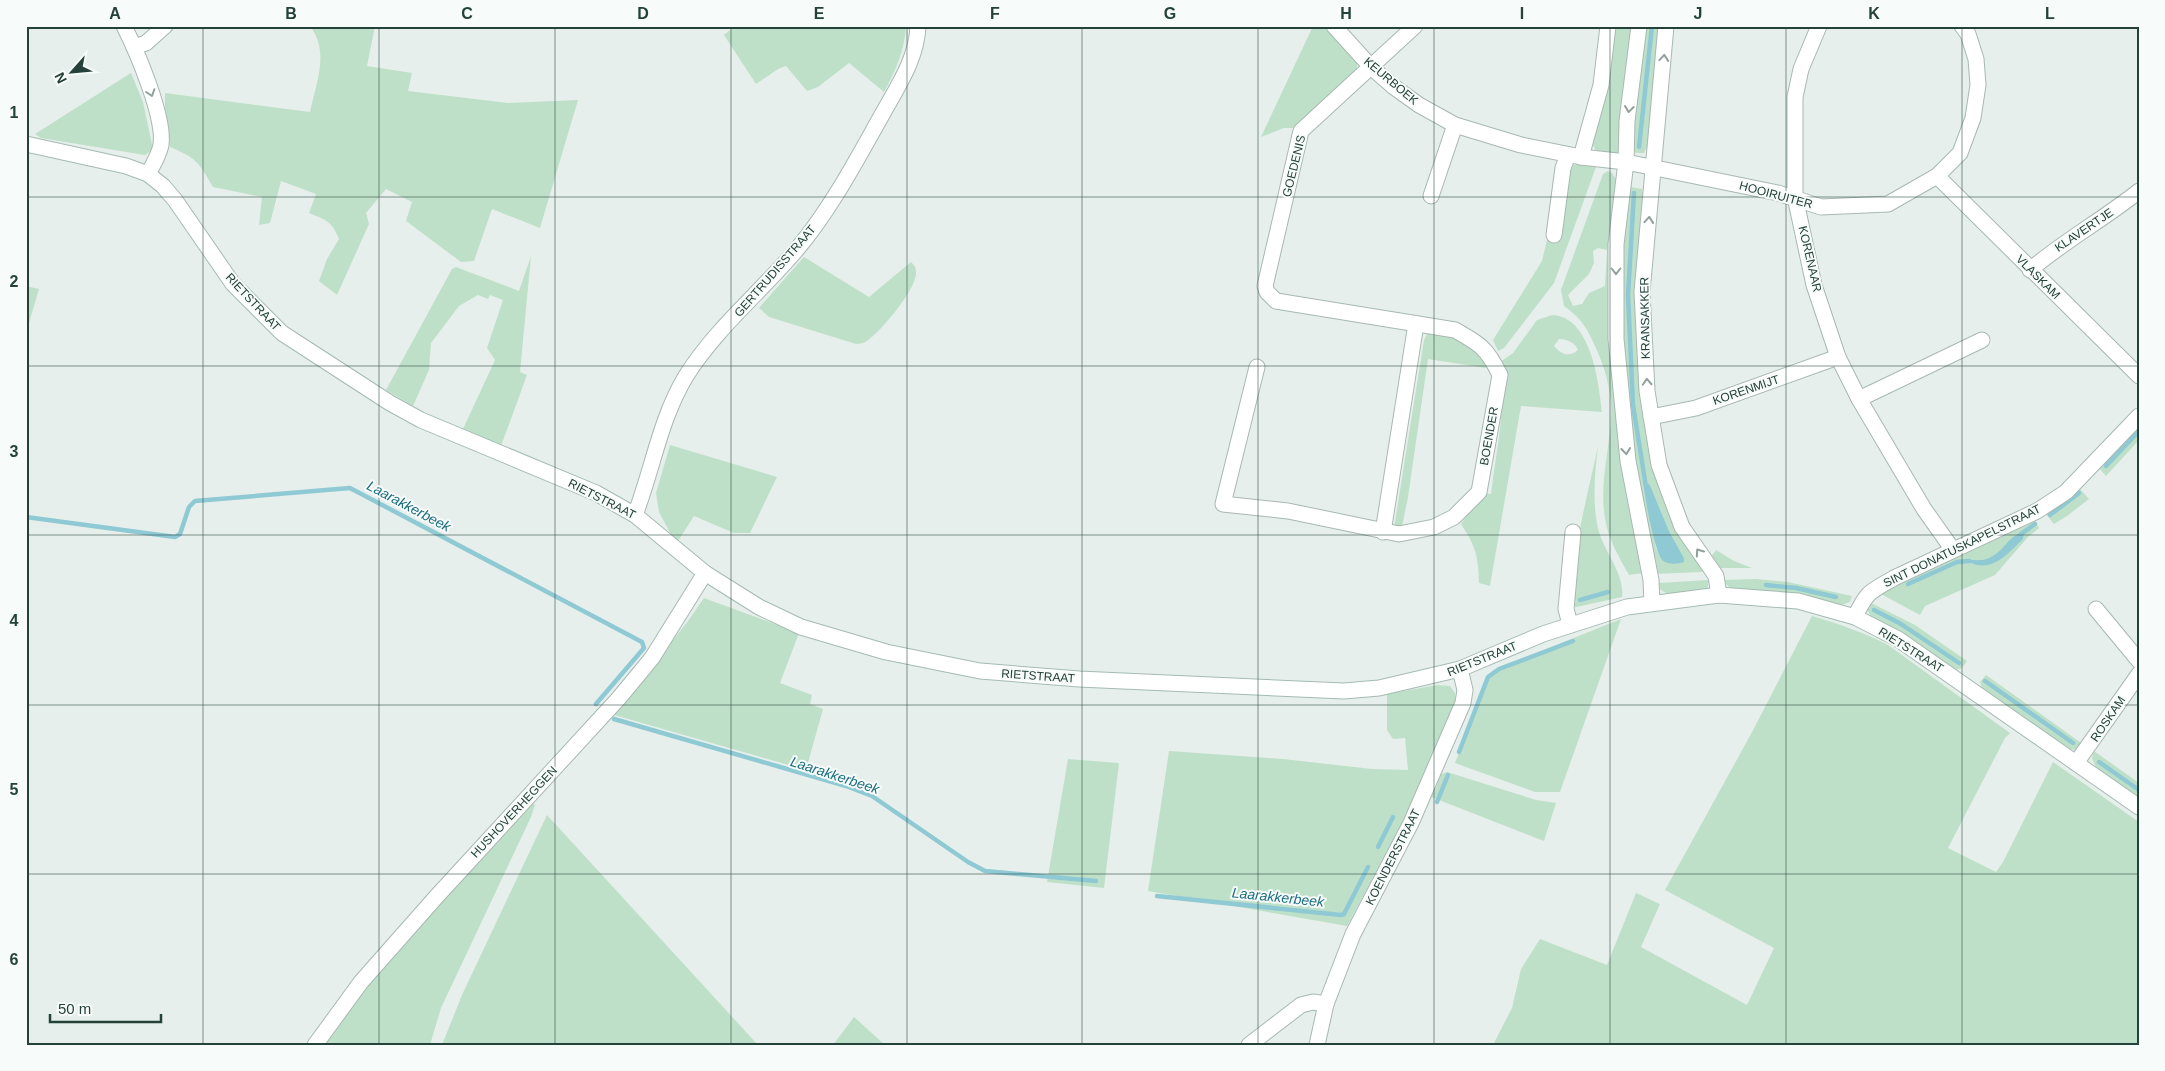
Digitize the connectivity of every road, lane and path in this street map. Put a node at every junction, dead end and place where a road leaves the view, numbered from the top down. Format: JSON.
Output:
{"nodes":[{"id":1,"x":124,"y":26,"type":"edge"},
{"id":2,"x":165,"y":26,"type":"edge"},
{"id":3,"x":918,"y":26,"type":"edge"},
{"id":4,"x":1334,"y":26,"type":"edge"},
{"id":5,"x":1415,"y":26,"type":"edge"},
{"id":6,"x":1608,"y":26,"type":"edge"},
{"id":7,"x":1639,"y":26,"type":"edge"},
{"id":8,"x":1666,"y":26,"type":"edge"},
{"id":9,"x":1819,"y":26,"type":"edge"},
{"id":10,"x":1962,"y":26,"type":"edge"},
{"id":11,"x":134,"y":47,"type":"junction"},
{"id":12,"x":1371,"y":67,"type":"junction"},
{"id":13,"x":1455,"y":125,"type":"junction"},
{"id":14,"x":26,"y":144,"type":"edge"},
{"id":15,"x":1574,"y":156,"type":"junction"},
{"id":16,"x":1626,"y":162,"type":"junction"},
{"id":17,"x":1654,"y":167,"type":"junction"},
{"id":18,"x":148,"y":174,"type":"junction"},
{"id":19,"x":1938,"y":176,"type":"junction"},
{"id":20,"x":2139,"y":191,"type":"edge"},
{"id":21,"x":1430,"y":196,"type":"dead end"},
{"id":22,"x":1795,"y":197,"type":"junction"},
{"id":23,"x":1554,"y":234,"type":"dead end"},
{"id":24,"x":2030,"y":270,"type":"junction"},
{"id":25,"x":1267,"y":292,"type":"joint"},
{"id":26,"x":1416,"y":324,"type":"junction"},
{"id":27,"x":1982,"y":340,"type":"dead end"},
{"id":28,"x":1838,"y":357,"type":"junction"},
{"id":29,"x":1257,"y":367,"type":"dead end"},
{"id":30,"x":2139,"y":376,"type":"edge"},
{"id":31,"x":1859,"y":399,"type":"junction"},
{"id":32,"x":2139,"y":416,"type":"edge"},
{"id":33,"x":1651,"y":417,"type":"junction"},
{"id":34,"x":636,"y":515,"type":"junction"},
{"id":35,"x":1383,"y":532,"type":"junction"},
{"id":36,"x":1573,"y":532,"type":"dead end"},
{"id":37,"x":1953,"y":550,"type":"junction"},
{"id":38,"x":705,"y":573,"type":"junction"},
{"id":39,"x":1719,"y":595,"type":"junction"},
{"id":40,"x":1652,"y":603,"type":"junction"},
{"id":41,"x":2096,"y":609,"type":"dead end"},
{"id":42,"x":1855,"y":617,"type":"junction"},
{"id":43,"x":1570,"y":624,"type":"junction"},
{"id":44,"x":2139,"y":661,"type":"edge"},
{"id":45,"x":1460,"y":670,"type":"junction"},
{"id":46,"x":2139,"y":674,"type":"edge"},
{"id":47,"x":2076,"y":763,"type":"junction"},
{"id":48,"x":2139,"y":807,"type":"edge"},
{"id":49,"x":1326,"y":1004,"type":"junction"},
{"id":50,"x":316,"y":1045,"type":"edge"},
{"id":51,"x":1249,"y":1045,"type":"edge"},
{"id":52,"x":1317,"y":1045,"type":"edge"}],
"edges":[{"from":1,"to":11,"type":"street"},
{"from":2,"to":11,"type":"street"},
{"from":3,"to":34,"type":"street","name":"GERTRUDISSTRAAT"},
{"from":4,"to":12,"type":"street","name":"KEURBOEK"},
{"from":5,"to":12,"type":"street","name":"GOEDENIS"},
{"from":6,"to":15,"type":"street"},
{"from":7,"to":16,"type":"street","one_way":true},
{"from":17,"to":8,"type":"street","name":"KRANSAKKER","one_way":true},
{"from":9,"to":22,"type":"street","name":"KORENAAR"},
{"from":10,"to":19,"type":"street","name":"HOOIRUITER"},
{"from":11,"to":18,"type":"street","one_way":true},
{"from":12,"to":13,"type":"street","name":"KEURBOEK"},
{"from":12,"to":25,"type":"street","name":"GOEDENIS"},
{"from":13,"to":15,"type":"street","name":"KEURBOEK"},
{"from":13,"to":21,"type":"street"},
{"from":14,"to":18,"type":"street","name":"RIETSTRAAT"},
{"from":15,"to":16,"type":"street","name":"KEURBOEK"},
{"from":15,"to":23,"type":"street"},
{"from":16,"to":17,"type":"street","name":"KEURBOEK"},
{"from":16,"to":40,"type":"street","one_way":true},
{"from":17,"to":22,"type":"street","name":"HOOIRUITER"},
{"from":33,"to":17,"type":"street","name":"KRANSAKKER","one_way":true},
{"from":18,"to":34,"type":"street","name":"RIETSTRAAT"},
{"from":19,"to":22,"type":"street","name":"HOOIRUITER"},
{"from":19,"to":24,"type":"street","name":"VLASKAM"},
{"from":20,"to":24,"type":"street","name":"KLAVERTJE"},
{"from":22,"to":28,"type":"street","name":"KORENAAR"},
{"from":24,"to":30,"type":"street","name":"VLASKAM"},
{"from":25,"to":26,"type":"street","name":"BOENDER"},
{"from":26,"to":35,"type":"street"},
{"from":26,"to":35,"type":"street","name":"BOENDER"},
{"from":27,"to":31,"type":"street"},
{"from":28,"to":31,"type":"street","name":"KORENAAR"},
{"from":28,"to":33,"type":"street","name":"KORENMIJT"},
{"from":29,"to":35,"type":"street","name":"BOENDER"},
{"from":31,"to":37,"type":"street","name":"KORENAAR"},
{"from":32,"to":37,"type":"street","name":"SINT DONATUSKAPELSTRAAT"},
{"from":39,"to":33,"type":"street","name":"KRANSAKKER","one_way":true},
{"from":34,"to":38,"type":"street","name":"RIETSTRAAT"},
{"from":36,"to":43,"type":"street"},
{"from":37,"to":42,"type":"street","name":"SINT DONATUSKAPELSTRAAT"},
{"from":38,"to":45,"type":"street","name":"RIETSTRAAT"},
{"from":38,"to":50,"type":"street","name":"HUSHOVERHEGGEN"},
{"from":39,"to":40,"type":"street","name":"RIETSTRAAT"},
{"from":39,"to":42,"type":"street","name":"RIETSTRAAT"},
{"from":40,"to":43,"type":"street","name":"RIETSTRAAT"},
{"from":41,"to":44,"type":"street"},
{"from":42,"to":47,"type":"street","name":"RIETSTRAAT"},
{"from":43,"to":45,"type":"street","name":"RIETSTRAAT"},
{"from":45,"to":49,"type":"street","name":"KOENDERSTRAAT"},
{"from":46,"to":47,"type":"street","name":"ROSKAM"},
{"from":47,"to":48,"type":"street","name":"RIETSTRAAT"},
{"from":49,"to":51,"type":"street"},
{"from":49,"to":52,"type":"street","name":"KOENDERSTRAAT"}]}
